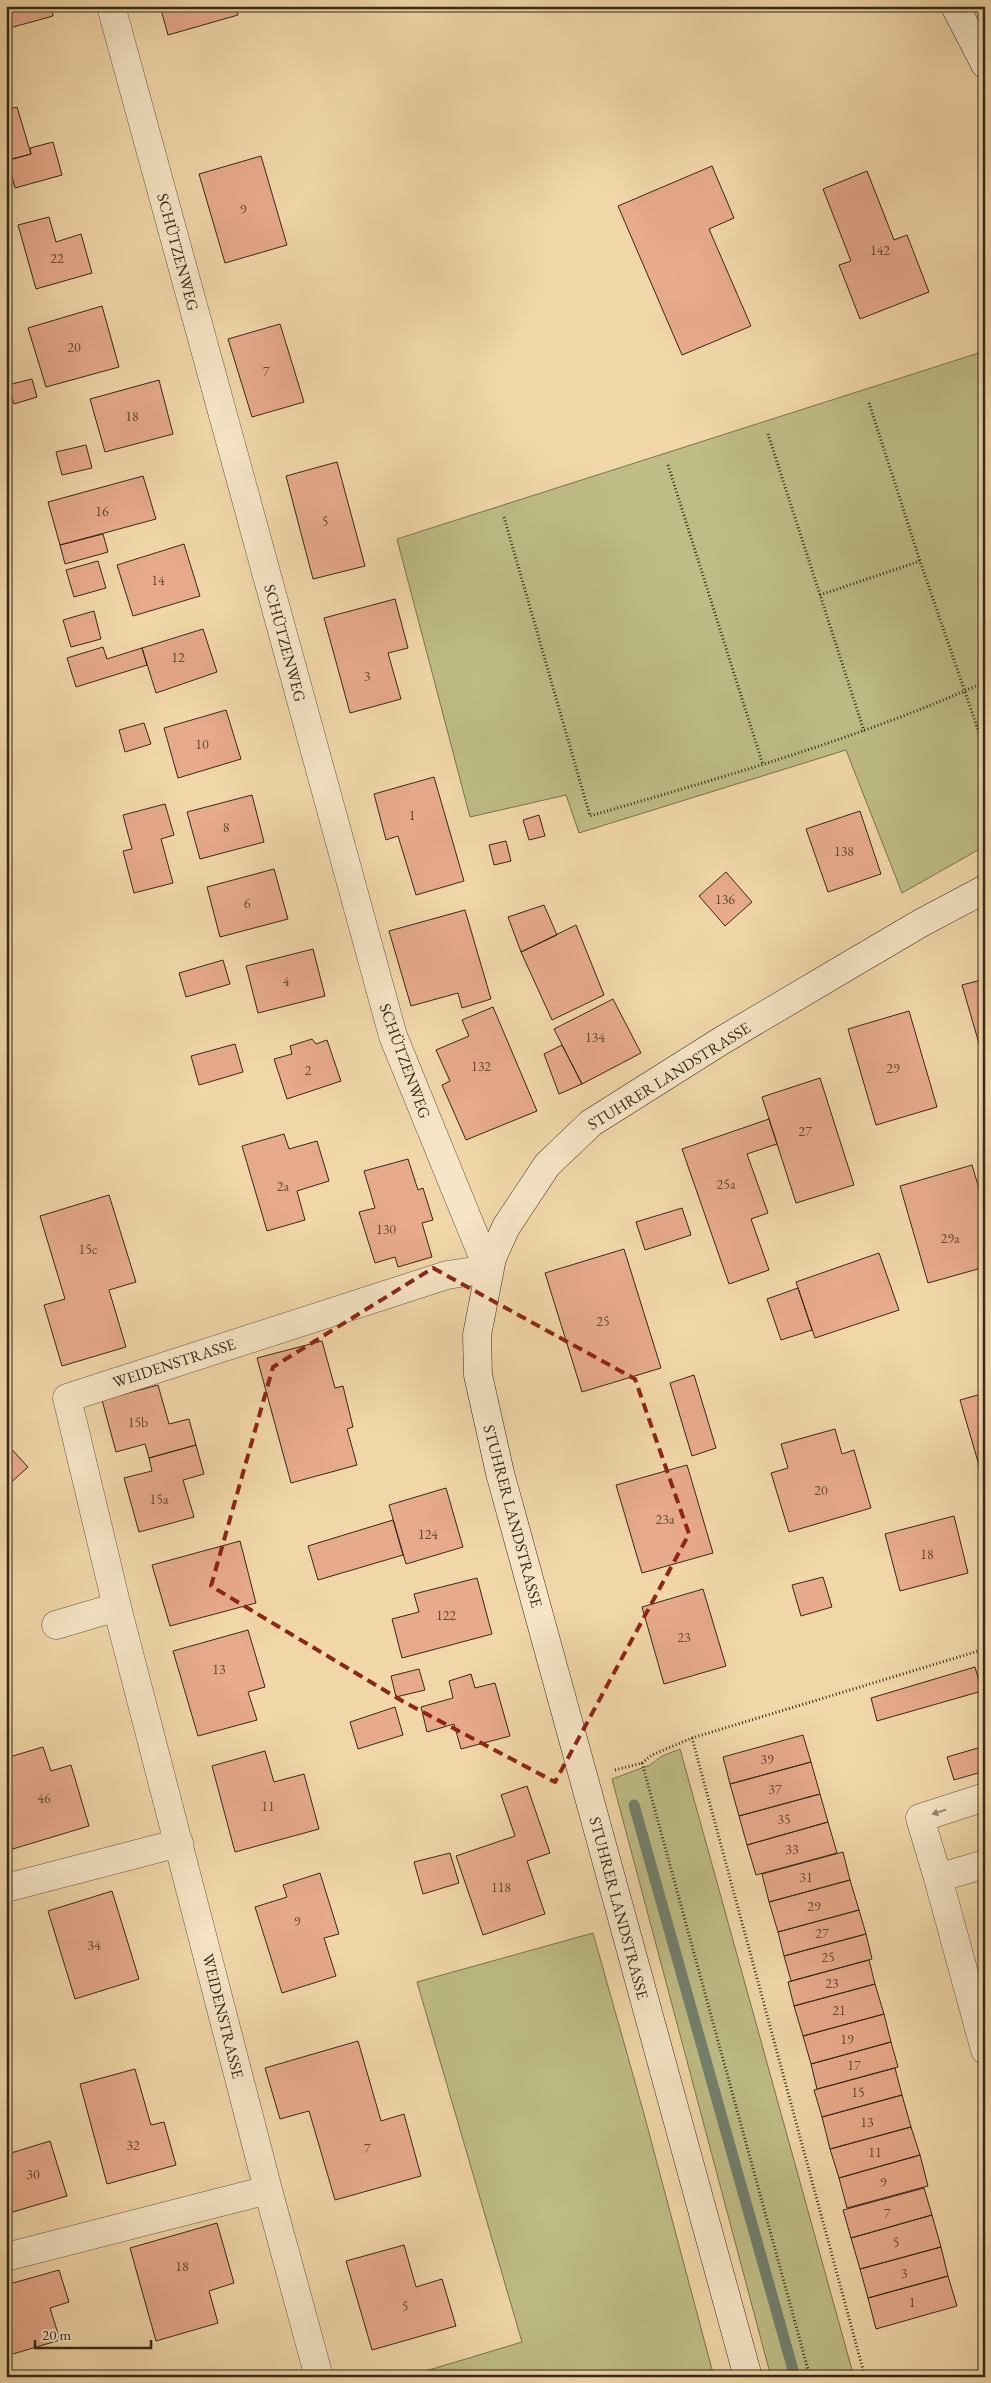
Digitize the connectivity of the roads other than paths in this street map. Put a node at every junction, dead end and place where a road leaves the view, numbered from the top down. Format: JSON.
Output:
{"nodes":[{"id":1,"x":111,"y":6,"type":"edge"},
{"id":2,"x":955,"y":6,"type":"edge"},
{"id":3,"x":985,"y":64,"type":"edge"},
{"id":4,"x":985,"y":889,"type":"edge"},
{"id":5,"x":488,"y":1270,"type":"junction"},
{"id":6,"x":117,"y":1607,"type":"junction"},
{"id":7,"x":56,"y":1625,"type":"dead end"},
{"id":8,"x":985,"y":1797,"type":"edge"},
{"id":9,"x":179,"y":1843,"type":"junction"},
{"id":10,"x":985,"y":1864,"type":"edge"},
{"id":11,"x":938,"y":1878,"type":"junction"},
{"id":12,"x":6,"y":1888,"type":"edge"},
{"id":13,"x":985,"y":2050,"type":"edge"},
{"id":14,"x":268,"y":2190,"type":"junction"},
{"id":15,"x":6,"y":2256,"type":"edge"},
{"id":16,"x":319,"y":2377,"type":"edge"},
{"id":17,"x":748,"y":2377,"type":"edge"}],
"edges":[{"from":1,"to":5,"type":"street","name":"SCHÜTZENWEG"},
{"from":2,"to":3,"type":"street"},
{"from":4,"to":5,"type":"street","name":"STUHRER LANDSTRASSE"},
{"from":5,"to":6,"type":"street","name":"WEIDENSTRASSE"},
{"from":5,"to":17,"type":"street","name":"STUHRER LANDSTRASSE"},
{"from":6,"to":7,"type":"street"},
{"from":6,"to":9,"type":"street","name":"WEIDENSTRASSE"},
{"from":8,"to":11,"type":"street","one_way":true},
{"from":9,"to":12,"type":"street"},
{"from":9,"to":14,"type":"street","name":"WEIDENSTRASSE"},
{"from":10,"to":11,"type":"street"},
{"from":11,"to":13,"type":"street"},
{"from":14,"to":15,"type":"street"},
{"from":14,"to":16,"type":"street","name":"WEIDENSTRASSE"}]}
